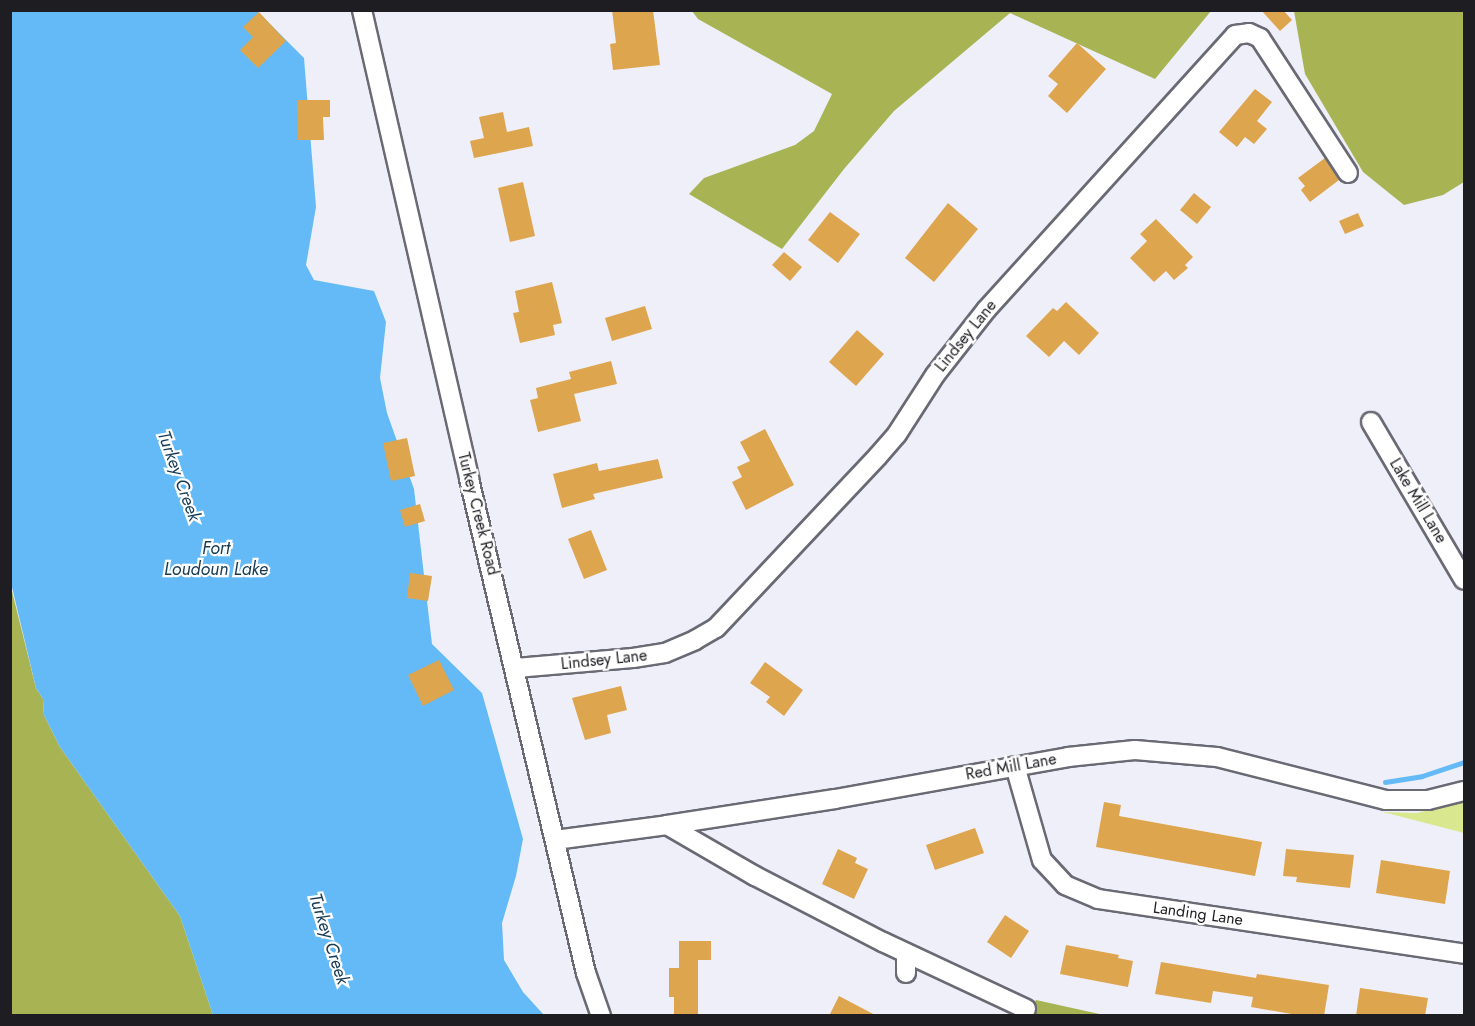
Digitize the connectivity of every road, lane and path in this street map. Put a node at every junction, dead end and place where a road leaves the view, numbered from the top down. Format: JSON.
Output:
{"nodes":[{"id":1,"x":362,"y":10,"type":"edge"},
{"id":2,"x":1348,"y":173,"type":"dead end"},
{"id":3,"x":1371,"y":422,"type":"dead end"},
{"id":4,"x":1464,"y":580,"type":"edge"},
{"id":5,"x":516,"y":668,"type":"junction"},
{"id":6,"x":1015,"y":766,"type":"junction"},
{"id":7,"x":1464,"y":791,"type":"edge"},
{"id":8,"x":667,"y":825,"type":"junction"},
{"id":9,"x":555,"y":840,"type":"junction"},
{"id":10,"x":906,"y":953,"type":"junction"},
{"id":11,"x":1464,"y":954,"type":"edge"},
{"id":12,"x":906,"y":973,"type":"dead end"},
{"id":13,"x":1026,"y":1009,"type":"dead end"},
{"id":14,"x":601,"y":1016,"type":"edge"}],
"edges":[{"from":1,"to":5,"type":"street","name":"Turkey Creek Road"},
{"from":2,"to":5,"type":"street","name":"Lindsey Lane"},
{"from":3,"to":4,"type":"street","name":"Lake Mill Lane"},
{"from":5,"to":9,"type":"street","name":"Turkey Creek Road"},
{"from":6,"to":7,"type":"street","name":"Red Mill Lane"},
{"from":6,"to":8,"type":"street","name":"Red Mill Lane"},
{"from":6,"to":11,"type":"street","name":"Landing Lane"},
{"from":8,"to":9,"type":"street","name":"Red Mill Lane"},
{"from":8,"to":10,"type":"street"},
{"from":9,"to":14,"type":"street","name":"Turkey Creek Road"},
{"from":10,"to":12,"type":"street"},
{"from":10,"to":13,"type":"street"}]}
